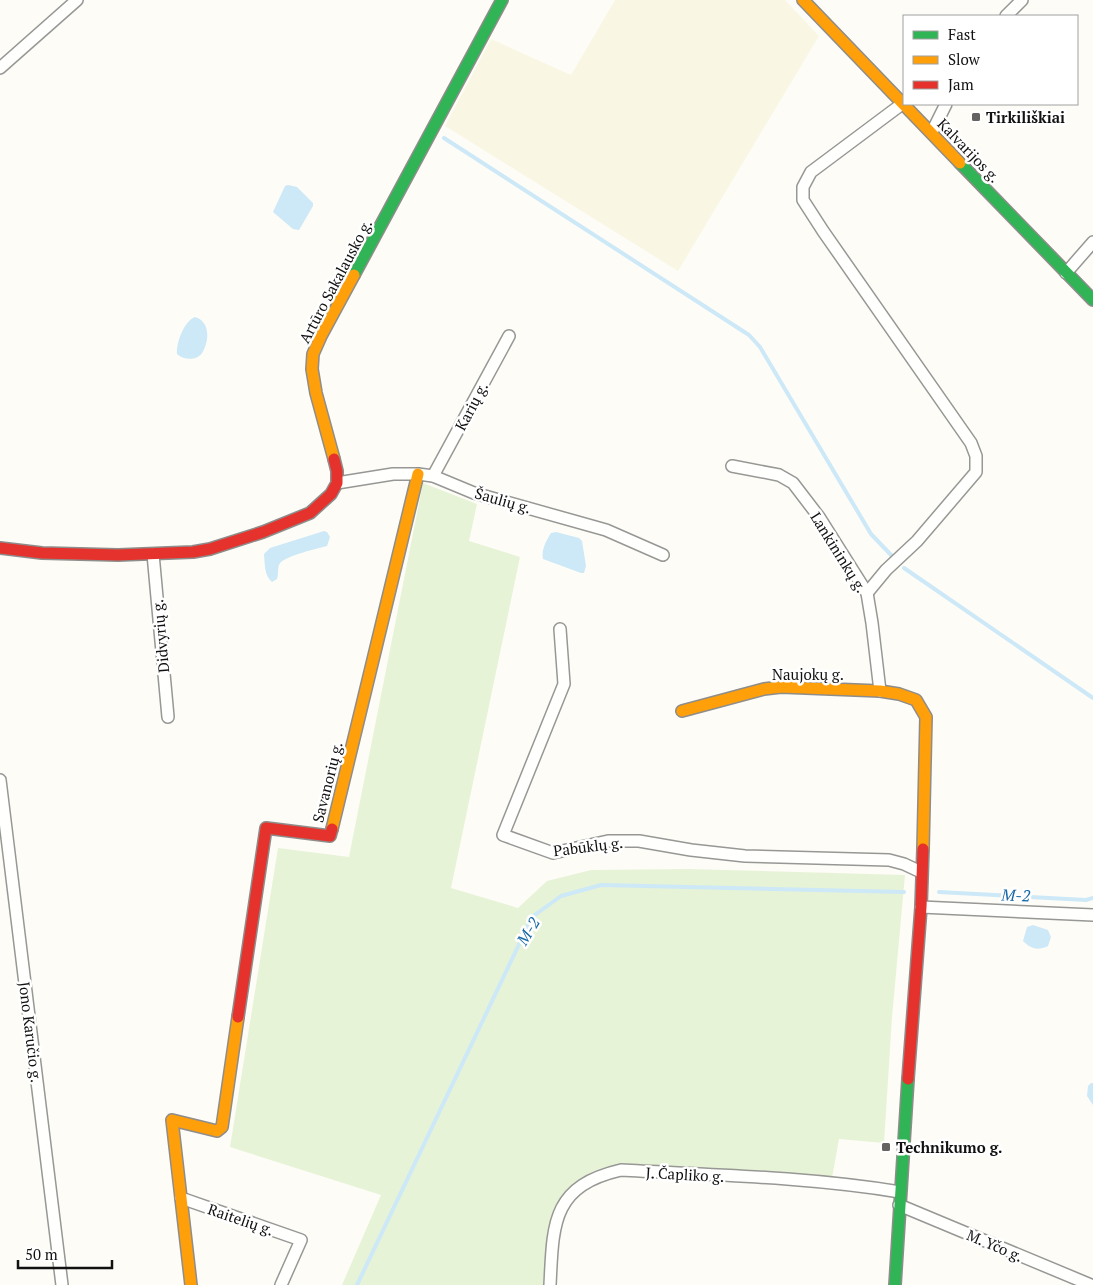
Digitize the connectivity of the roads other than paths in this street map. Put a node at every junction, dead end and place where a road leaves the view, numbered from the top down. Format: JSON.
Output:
{"nodes":[{"id":1,"x":78,"y":0,"type":"edge"},
{"id":2,"x":502,"y":0,"type":"edge"},
{"id":3,"x":803,"y":0,"type":"edge"},
{"id":4,"x":1022,"y":0,"type":"edge"},
{"id":5,"x":1007,"y":15,"type":"edge"},
{"id":6,"x":0,"y":68,"type":"edge"},
{"id":7,"x":902,"y":104,"type":"joint"},
{"id":8,"x":903,"y":105,"type":"edge"},
{"id":9,"x":946,"y":105,"type":"edge"},
{"id":10,"x":932,"y":132,"type":"junction"},
{"id":11,"x":1093,"y":242,"type":"edge"},
{"id":12,"x":1066,"y":273,"type":"junction"},
{"id":13,"x":1093,"y":300,"type":"edge"},
{"id":14,"x":509,"y":336,"type":"dead end"},
{"id":15,"x":732,"y":466,"type":"dead end"},
{"id":16,"x":418,"y":474,"type":"junction"},
{"id":17,"x":433,"y":476,"type":"junction"},
{"id":18,"x":338,"y":483,"type":"junction"},
{"id":19,"x":0,"y":548,"type":"edge"},
{"id":20,"x":153,"y":554,"type":"junction"},
{"id":21,"x":664,"y":555,"type":"dead end"},
{"id":22,"x":866,"y":593,"type":"junction"},
{"id":23,"x":560,"y":629,"type":"dead end"},
{"id":24,"x":880,"y":691,"type":"junction"},
{"id":25,"x":682,"y":711,"type":"dead end"},
{"id":26,"x":168,"y":717,"type":"dead end"},
{"id":27,"x":0,"y":780,"type":"edge"},
{"id":28,"x":921,"y":872,"type":"junction"},
{"id":29,"x":921,"y":907,"type":"junction"},
{"id":30,"x":1093,"y":915,"type":"edge"},
{"id":31,"x":900,"y":1192,"type":"junction"},
{"id":32,"x":181,"y":1198,"type":"junction"},
{"id":33,"x":899,"y":1205,"type":"junction"},
{"id":34,"x":62,"y":1285,"type":"edge"},
{"id":35,"x":191,"y":1285,"type":"edge"},
{"id":36,"x":281,"y":1285,"type":"edge"},
{"id":37,"x":550,"y":1285,"type":"edge"},
{"id":38,"x":896,"y":1285,"type":"edge"},
{"id":39,"x":1091,"y":1285,"type":"edge"}],
"edges":[{"from":1,"to":6,"type":"street"},
{"from":2,"to":18,"type":"street","name":"Artūro Sakalausko g."},
{"from":3,"to":7,"type":"street","name":"Kalvarijos g."},
{"from":4,"to":5,"type":"street"},
{"from":7,"to":22,"type":"street"},
{"from":8,"to":10,"type":"street","name":"Kalvarijos g."},
{"from":9,"to":10,"type":"street"},
{"from":10,"to":12,"type":"street","name":"Kalvarijos g."},
{"from":11,"to":12,"type":"street"},
{"from":12,"to":13,"type":"street","name":"Kalvarijos g."},
{"from":14,"to":17,"type":"street","name":"Karių g."},
{"from":15,"to":22,"type":"street","name":"Lankininkų g."},
{"from":16,"to":17,"type":"street","name":"Šaulių g."},
{"from":16,"to":18,"type":"street","name":"Šaulių g."},
{"from":16,"to":32,"type":"street","name":"Savanorių g."},
{"from":17,"to":21,"type":"street","name":"Šaulių g."},
{"from":18,"to":20,"type":"street"},
{"from":19,"to":20,"type":"street"},
{"from":20,"to":26,"type":"street","name":"Didvyrių g."},
{"from":22,"to":24,"type":"street","name":"Lankininkų g."},
{"from":23,"to":28,"type":"street","name":"Pabūklų g."},
{"from":24,"to":25,"type":"street","name":"Naujokų g."},
{"from":24,"to":28,"type":"street","name":"Naujokų g."},
{"from":27,"to":34,"type":"street","name":"Jono Karučio g."},
{"from":28,"to":29,"type":"street"},
{"from":29,"to":30,"type":"street"},
{"from":29,"to":31,"type":"street"},
{"from":31,"to":33,"type":"street"},
{"from":31,"to":37,"type":"street","name":"J. Čapliko g."},
{"from":32,"to":35,"type":"street"},
{"from":32,"to":36,"type":"street","name":"Raitelių g."},
{"from":33,"to":38,"type":"street"},
{"from":33,"to":39,"type":"street","name":"M. Yčo g."}]}
